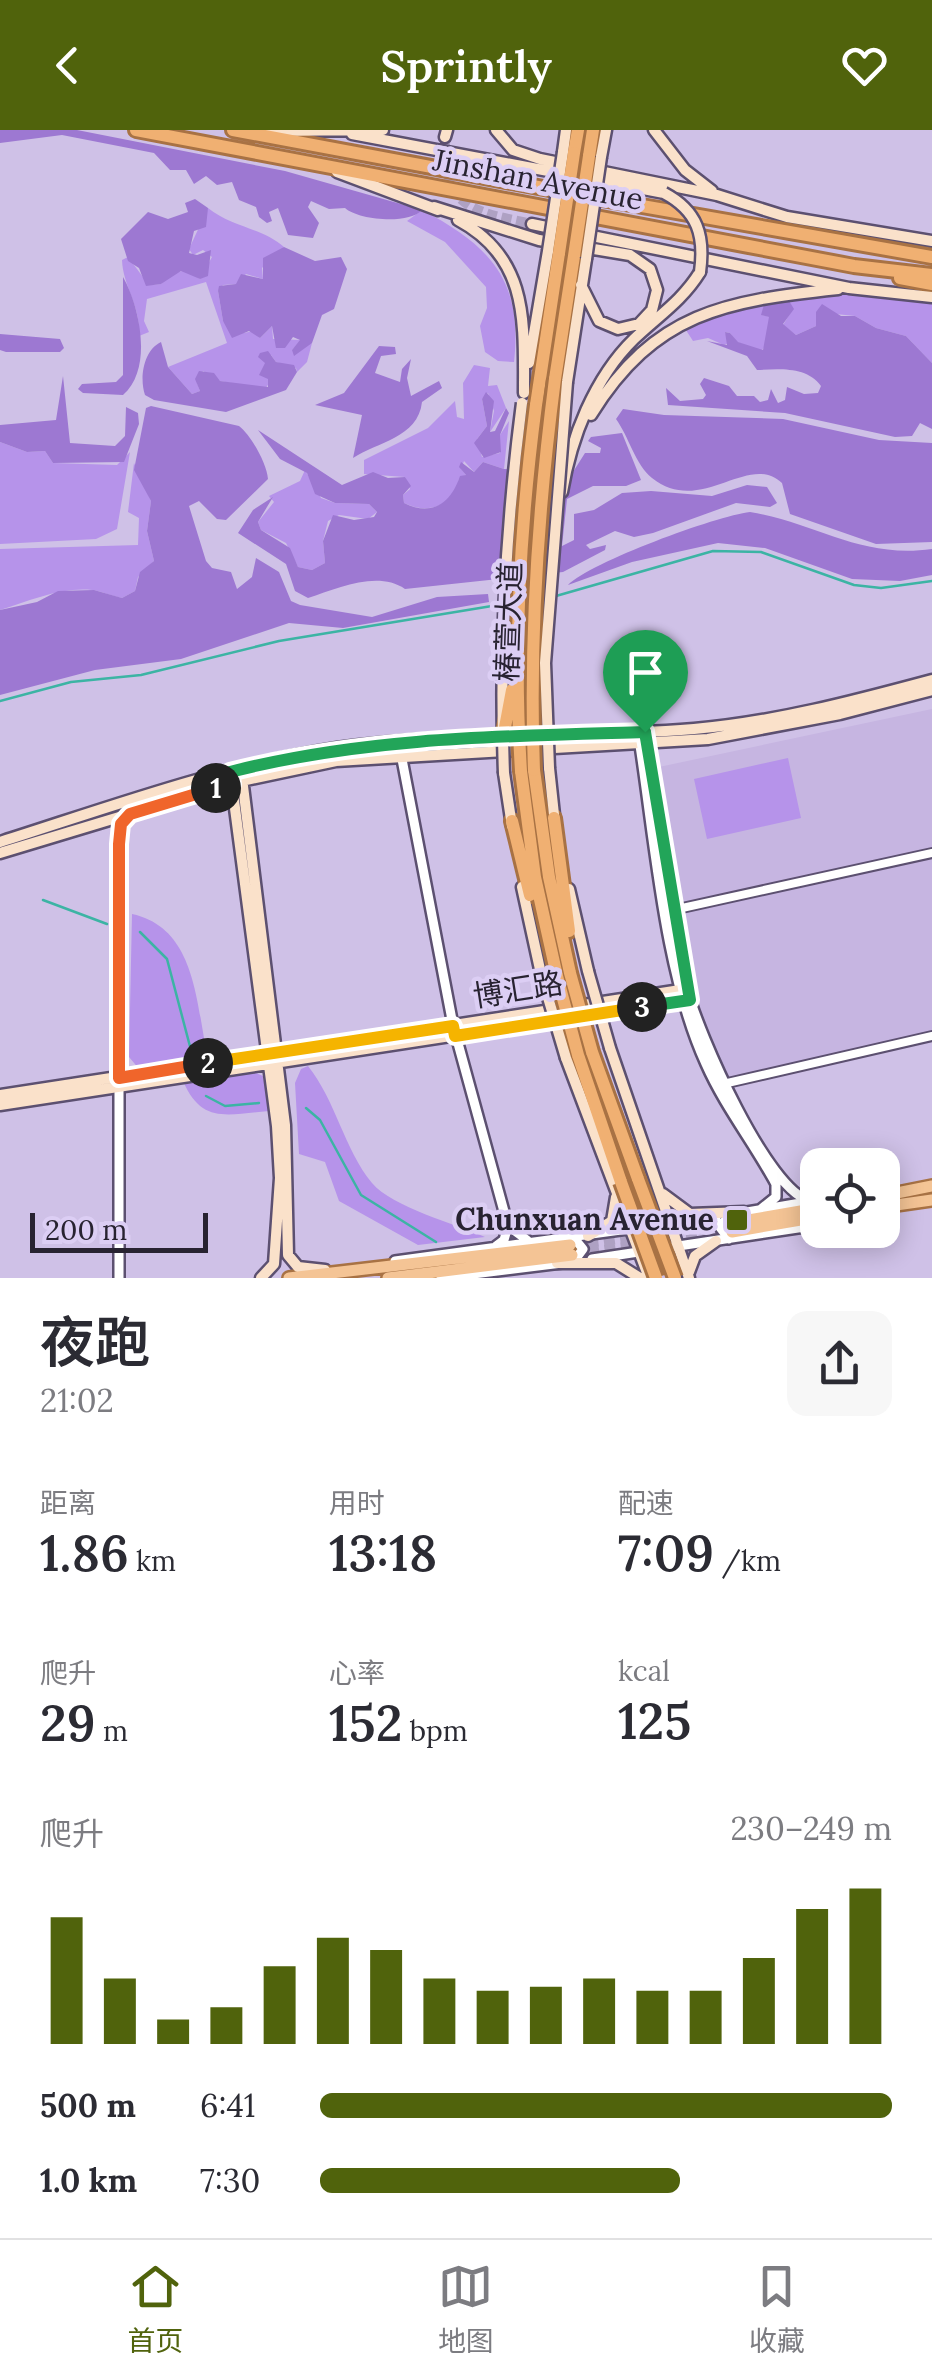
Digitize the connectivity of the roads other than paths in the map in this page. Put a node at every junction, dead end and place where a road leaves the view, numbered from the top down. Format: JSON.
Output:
{"nodes":[{"id":1,"x":136,"y":130,"type":"edge"},
{"id":2,"x":383,"y":130,"type":"edge"},
{"id":3,"x":496,"y":130,"type":"edge"},
{"id":4,"x":566,"y":130,"type":"edge"},
{"id":5,"x":578,"y":130,"type":"edge"},
{"id":6,"x":593,"y":130,"type":"edge"},
{"id":7,"x":606,"y":130,"type":"edge"},
{"id":8,"x":654,"y":130,"type":"edge"},
{"id":9,"x":237,"y":131,"type":"edge"},
{"id":10,"x":352,"y":134,"type":"junction"},
{"id":11,"x":582,"y":155,"type":"junction"},
{"id":12,"x":308,"y":162,"type":"junction"},
{"id":13,"x":717,"y":195,"type":"junction"},
{"id":14,"x":434,"y":207,"type":"junction"},
{"id":15,"x":532,"y":224,"type":"tunnel mouth"},
{"id":16,"x":932,"y":241,"type":"edge"},
{"id":17,"x":932,"y":254,"type":"edge"},
{"id":18,"x":567,"y":255,"type":"junction"},
{"id":19,"x":854,"y":266,"type":"junction"},
{"id":20,"x":932,"y":275,"type":"edge"},
{"id":21,"x":932,"y":284,"type":"edge"},
{"id":22,"x":582,"y":285,"type":"junction"},
{"id":23,"x":850,"y":288,"type":"junction"},
{"id":24,"x":932,"y":296,"type":"edge"},
{"id":25,"x":612,"y":373,"type":"junction"},
{"id":26,"x":560,"y":381,"type":"junction"},
{"id":27,"x":527,"y":400,"type":"junction"},
{"id":28,"x":550,"y":567,"type":"junction"},
{"id":29,"x":524,"y":662,"type":"junction"},
{"id":30,"x":932,"y":680,"type":"edge"},
{"id":31,"x":932,"y":690,"type":"edge"},
{"id":32,"x":547,"y":735,"type":"junction"},
{"id":33,"x":642,"y":737,"type":"junction"},
{"id":34,"x":503,"y":738,"type":"junction"},
{"id":35,"x":400,"y":754,"type":"junction"},
{"id":36,"x":535,"y":770,"type":"junction"},
{"id":37,"x":236,"y":776,"type":"junction"},
{"id":38,"x":130,"y":814,"type":"junction"},
{"id":39,"x":554,"y":818,"type":"joint"},
{"id":40,"x":512,"y":822,"type":"joint"},
{"id":41,"x":94,"y":824,"type":"junction"},
{"id":42,"x":30,"y":838,"type":"junction"},
{"id":43,"x":0,"y":842,"type":"edge"},
{"id":44,"x":119,"y":844,"type":"junction"},
{"id":45,"x":0,"y":853,"type":"edge"},
{"id":46,"x":932,"y":854,"type":"edge"},
{"id":47,"x":673,"y":910,"type":"junction"},
{"id":48,"x":563,"y":974,"type":"junction"},
{"id":49,"x":685,"y":995,"type":"junction"},
{"id":50,"x":454,"y":1030,"type":"junction"},
{"id":51,"x":932,"y":1036,"type":"edge"},
{"id":52,"x":579,"y":1055,"type":"junction"},
{"id":53,"x":273,"y":1058,"type":"junction"},
{"id":54,"x":119,"y":1082,"type":"junction"},
{"id":55,"x":723,"y":1084,"type":"junction"},
{"id":56,"x":0,"y":1095,"type":"edge"},
{"id":57,"x":0,"y":1106,"type":"edge"},
{"id":58,"x":618,"y":1184,"type":"junction"},
{"id":59,"x":656,"y":1186,"type":"junction"},
{"id":60,"x":932,"y":1186,"type":"edge"},
{"id":61,"x":900,"y":1190,"type":"edge"},
{"id":62,"x":800,"y":1195,"type":"edge"},
{"id":63,"x":932,"y":1200,"type":"edge"},
{"id":64,"x":800,"y":1205,"type":"edge"},
{"id":65,"x":900,"y":1206,"type":"edge"},
{"id":66,"x":800,"y":1207,"type":"edge"},
{"id":67,"x":762,"y":1210,"type":"junction"},
{"id":68,"x":800,"y":1222,"type":"edge"},
{"id":69,"x":734,"y":1224,"type":"junction"},
{"id":70,"x":670,"y":1225,"type":"junction"},
{"id":71,"x":508,"y":1226,"type":"junction"},
{"id":72,"x":632,"y":1230,"type":"junction"},
{"id":73,"x":588,"y":1236,"type":"junction"},
{"id":74,"x":716,"y":1241,"type":"junction"},
{"id":75,"x":534,"y":1242,"type":"junction"},
{"id":76,"x":496,"y":1246,"type":"junction"},
{"id":77,"x":678,"y":1247,"type":"junction"},
{"id":78,"x":572,"y":1250,"type":"junction"},
{"id":79,"x":640,"y":1253,"type":"junction"},
{"id":80,"x":558,"y":1263,"type":"junction"},
{"id":81,"x":361,"y":1268,"type":"junction"},
{"id":82,"x":341,"y":1270,"type":"junction"},
{"id":83,"x":119,"y":1278,"type":"edge"},
{"id":84,"x":261,"y":1278,"type":"edge"},
{"id":85,"x":289,"y":1278,"type":"edge"},
{"id":86,"x":388,"y":1278,"type":"edge"},
{"id":87,"x":441,"y":1278,"type":"edge"},
{"id":88,"x":640,"y":1278,"type":"edge"},
{"id":89,"x":653,"y":1278,"type":"edge"},
{"id":90,"x":674,"y":1278,"type":"edge"},
{"id":91,"x":689,"y":1278,"type":"edge"}],
"edges":[{"from":1,"to":12,"type":"highway","name":"Jinshan Avenue"},
{"from":2,"to":10,"type":"main road"},
{"from":3,"to":13,"type":"main road"},
{"from":4,"to":11,"type":"main road"},
{"from":5,"to":11,"type":"highway","name":"椿萱大道"},
{"from":6,"to":11,"type":"highway","name":"椿萱大道"},
{"from":7,"to":11,"type":"main road"},
{"from":8,"to":13,"type":"main road"},
{"from":9,"to":10,"type":"main road"},
{"from":9,"to":17,"type":"highway","name":"Jinshan Avenue"},
{"from":10,"to":25,"type":"main road","bridge":true},
{"from":11,"to":18,"type":"highway","name":"椿萱大道","bridge":true},
{"from":11,"to":18,"type":"main road","bridge":true},
{"from":12,"to":14,"type":"main road"},
{"from":12,"to":19,"type":"highway","name":"Jinshan Avenue"},
{"from":13,"to":16,"type":"main road"},
{"from":14,"to":22,"type":"main road"},
{"from":14,"to":27,"type":"main road"},
{"from":15,"to":23,"type":"main road"},
{"from":18,"to":22,"type":"main road"},
{"from":18,"to":26,"type":"highway","name":"椿萱大道"},
{"from":18,"to":27,"type":"highway","name":"椿萱大道"},
{"from":19,"to":20,"type":"highway","name":"Jinshan Avenue"},
{"from":19,"to":21,"type":"highway"},
{"from":22,"to":26,"type":"main road"},
{"from":23,"to":24,"type":"main road"},
{"from":23,"to":25,"type":"main road"},
{"from":25,"to":28,"type":"main road","bridge":true},
{"from":26,"to":28,"type":"main road","bridge":true},
{"from":26,"to":29,"type":"highway","name":"椿萱大道","bridge":true},
{"from":27,"to":29,"type":"highway","name":"椿萱大道","bridge":true},
{"from":27,"to":34,"type":"main road","bridge":true},
{"from":28,"to":32,"type":"main road","bridge":true},
{"from":29,"to":32,"type":"highway","bridge":true},
{"from":29,"to":34,"type":"highway","bridge":true},
{"from":29,"to":36,"type":"highway","name":"椿萱大道","bridge":true},
{"from":30,"to":33,"type":"main road"},
{"from":31,"to":33,"type":"main road"},
{"from":32,"to":36,"type":"main road","bridge":true},
{"from":33,"to":35,"type":"main road"},
{"from":33,"to":37,"type":"main road"},
{"from":33,"to":47,"type":"street"},
{"from":33,"to":49,"type":"street"},
{"from":34,"to":40,"type":"main road","bridge":true},
{"from":35,"to":37,"type":"main road"},
{"from":35,"to":50,"type":"street"},
{"from":36,"to":39,"type":"main road"},
{"from":36,"to":48,"type":"highway","name":"椿萱大道"},
{"from":37,"to":38,"type":"main road"},
{"from":37,"to":42,"type":"main road"},
{"from":37,"to":53,"type":"main road"},
{"from":38,"to":41,"type":"main road"},
{"from":38,"to":44,"type":"street"},
{"from":39,"to":48,"type":"highway"},
{"from":40,"to":48,"type":"highway"},
{"from":41,"to":42,"type":"main road"},
{"from":41,"to":44,"type":"street"},
{"from":42,"to":43,"type":"main road"},
{"from":42,"to":45,"type":"main road"},
{"from":44,"to":54,"type":"street"},
{"from":46,"to":47,"type":"street"},
{"from":47,"to":49,"type":"street"},
{"from":48,"to":52,"type":"main road","bridge":true},
{"from":48,"to":52,"type":"highway","name":"椿萱大道","bridge":true},
{"from":48,"to":59,"type":"main road","bridge":true},
{"from":49,"to":50,"type":"main road","name":"博汇路"},
{"from":49,"to":55,"type":"street"},
{"from":49,"to":67,"type":"street"},
{"from":50,"to":53,"type":"main road","name":"博汇路"},
{"from":50,"to":71,"type":"street"},
{"from":51,"to":55,"type":"street"},
{"from":52,"to":58,"type":"highway","name":"椿萱大道"},
{"from":52,"to":90,"type":"highway","name":"椿萱大道","bridge":true},
{"from":53,"to":54,"type":"main road","name":"博汇路"},
{"from":53,"to":82,"type":"main road"},
{"from":53,"to":84,"type":"main road"},
{"from":54,"to":56,"type":"main road","name":"博汇路"},
{"from":54,"to":57,"type":"main road","name":"博汇路"},
{"from":54,"to":83,"type":"street"},
{"from":55,"to":62,"type":"street"},
{"from":58,"to":72,"type":"main road"},
{"from":58,"to":73,"type":"main road"},
{"from":58,"to":89,"type":"highway","name":"椿萱大道","bridge":true},
{"from":59,"to":69,"type":"main road"},
{"from":59,"to":70,"type":"main road"},
{"from":60,"to":61,"type":"main road"},
{"from":63,"to":65,"type":"main road"},
{"from":64,"to":67,"type":"street"},
{"from":66,"to":69,"type":"main road"},
{"from":67,"to":69,"type":"street"},
{"from":68,"to":69,"type":"main road"},
{"from":69,"to":70,"type":"street"},
{"from":69,"to":74,"type":"street"},
{"from":70,"to":72,"type":"street"},
{"from":70,"to":77,"type":"main road"},
{"from":71,"to":75,"type":"street"},
{"from":71,"to":76,"type":"street"},
{"from":72,"to":73,"type":"street"},
{"from":72,"to":79,"type":"main road"},
{"from":73,"to":78,"type":"street"},
{"from":74,"to":77,"type":"street"},
{"from":74,"to":91,"type":"main road"},
{"from":75,"to":76,"type":"street"},
{"from":75,"to":78,"type":"street"},
{"from":76,"to":81,"type":"street"},
{"from":77,"to":79,"type":"street"},
{"from":77,"to":91,"type":"main road"},
{"from":78,"to":79,"type":"street"},
{"from":78,"to":80,"type":"street"},
{"from":78,"to":81,"type":"main road"},
{"from":78,"to":86,"type":"main road"},
{"from":79,"to":89,"type":"main road"},
{"from":80,"to":87,"type":"street"},
{"from":80,"to":88,"type":"main road"},
{"from":81,"to":82,"type":"main road"},
{"from":82,"to":85,"type":"main road"}]}
